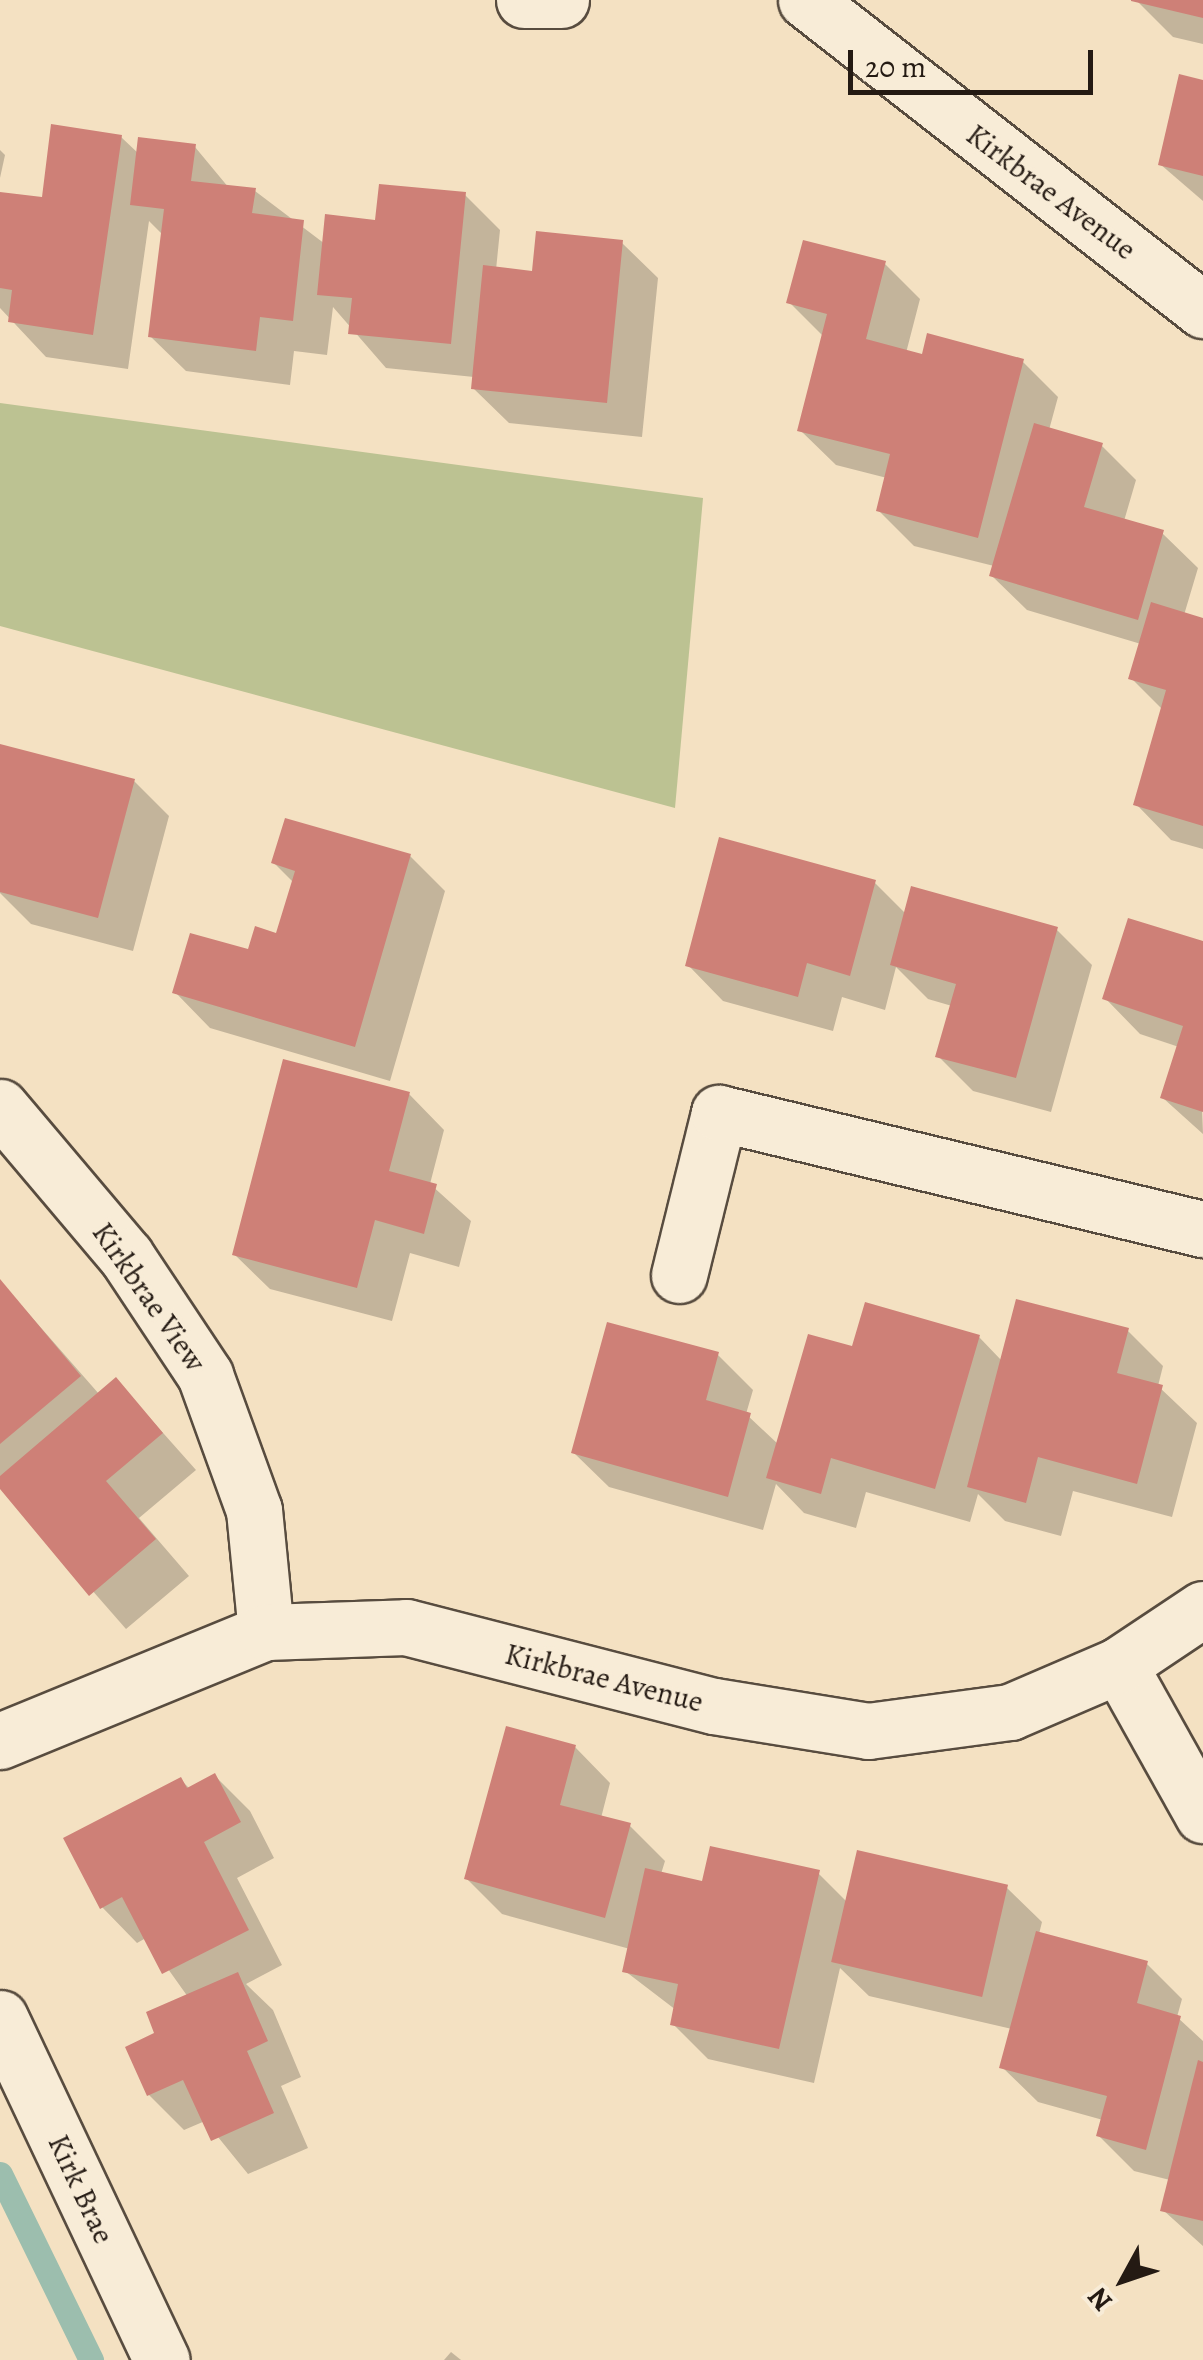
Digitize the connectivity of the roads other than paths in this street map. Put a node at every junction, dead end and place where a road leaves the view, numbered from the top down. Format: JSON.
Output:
{"nodes":[{"id":1,"x":524,"y":0,"type":"edge"},
{"id":2,"x":561,"y":0,"type":"edge"},
{"id":3,"x":806,"y":0,"type":"edge"},
{"id":4,"x":1203,"y":310,"type":"edge"},
{"id":5,"x":0,"y":1107,"type":"edge"},
{"id":6,"x":1203,"y":1229,"type":"edge"},
{"id":7,"x":679,"y":1275,"type":"dead end"},
{"id":8,"x":1203,"y":1608,"type":"edge"},
{"id":9,"x":266,"y":1632,"type":"junction"},
{"id":10,"x":1118,"y":1665,"type":"junction"},
{"id":11,"x":0,"y":1741,"type":"edge"},
{"id":12,"x":1203,"y":1815,"type":"edge"},
{"id":13,"x":0,"y":2018,"type":"edge"},
{"id":14,"x":162,"y":2360,"type":"edge"}],
"edges":[{"from":1,"to":2,"type":"street"},
{"from":3,"to":4,"type":"street","name":"Kirkbrae Avenue"},
{"from":5,"to":9,"type":"street","name":"Kirkbrae View"},
{"from":6,"to":7,"type":"street"},
{"from":8,"to":10,"type":"street","name":"Kirkbrae Avenue"},
{"from":9,"to":10,"type":"street","name":"Kirkbrae Avenue"},
{"from":9,"to":11,"type":"street","name":"Kirkbrae Avenue"},
{"from":10,"to":12,"type":"street"},
{"from":13,"to":14,"type":"street","name":"Kirk Brae"}]}
